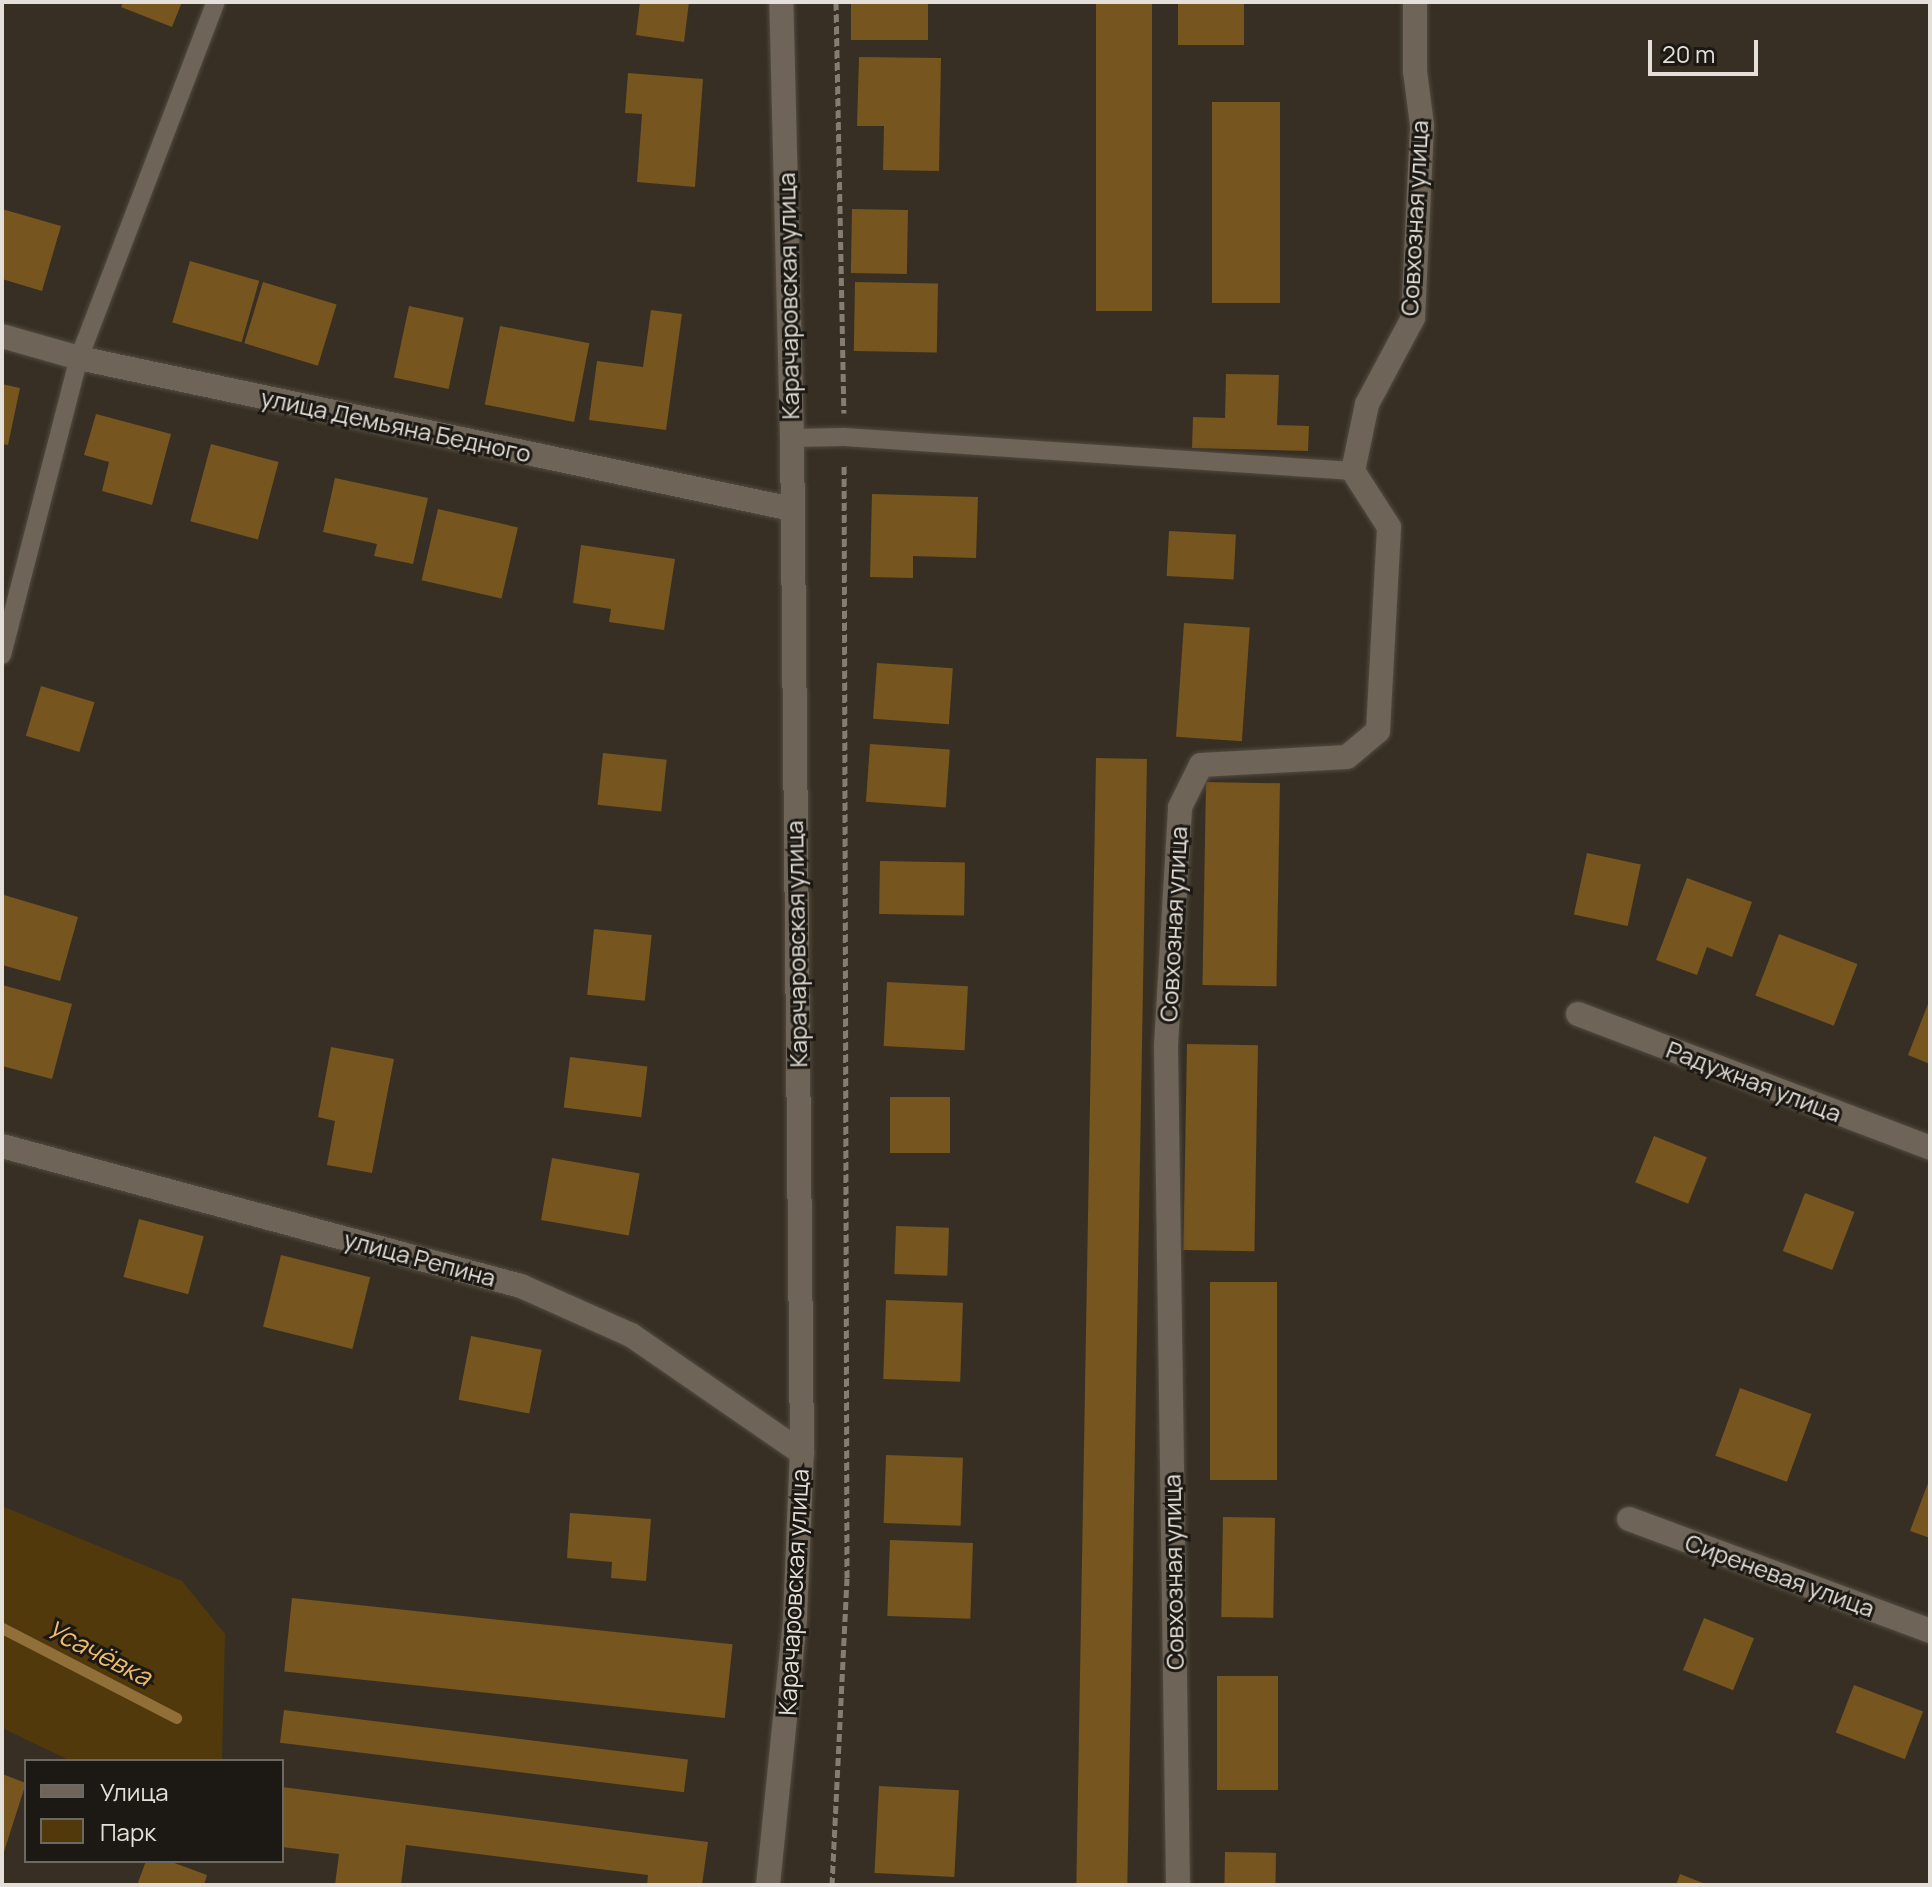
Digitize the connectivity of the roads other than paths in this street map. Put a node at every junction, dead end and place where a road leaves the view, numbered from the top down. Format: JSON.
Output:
{"nodes":[{"id":1,"x":216,"y":2,"type":"edge"},
{"id":2,"x":781,"y":2,"type":"edge"},
{"id":3,"x":1415,"y":2,"type":"edge"},
{"id":4,"x":2,"y":336,"type":"edge"},
{"id":5,"x":79,"y":358,"type":"junction"},
{"id":6,"x":792,"y":438,"type":"junction"},
{"id":7,"x":1353,"y":471,"type":"junction"},
{"id":8,"x":792,"y":509,"type":"junction"},
{"id":9,"x":2,"y":655,"type":"edge"},
{"id":10,"x":1578,"y":1014,"type":"dead end"},
{"id":11,"x":2,"y":1146,"type":"edge"},
{"id":12,"x":1930,"y":1148,"type":"edge"},
{"id":13,"x":802,"y":1453,"type":"junction"},
{"id":14,"x":1629,"y":1519,"type":"dead end"},
{"id":15,"x":1930,"y":1631,"type":"edge"},
{"id":16,"x":768,"y":1885,"type":"edge"},
{"id":17,"x":1178,"y":1885,"type":"edge"}],
"edges":[{"from":1,"to":5,"type":"lane"},
{"from":2,"to":6,"type":"street","name":"Карачаровская улица"},
{"from":3,"to":7,"type":"street","name":"Совхозная улица"},
{"from":4,"to":5,"type":"street","name":"улица Демьяна Бедного"},
{"from":5,"to":8,"type":"street","name":"улица Демьяна Бедного"},
{"from":5,"to":9,"type":"lane"},
{"from":6,"to":7,"type":"lane"},
{"from":6,"to":8,"type":"street","name":"Карачаровская улица"},
{"from":7,"to":17,"type":"street","name":"Совхозная улица"},
{"from":8,"to":13,"type":"street","name":"Карачаровская улица"},
{"from":10,"to":12,"type":"street","name":"Радужная улица"},
{"from":11,"to":13,"type":"street","name":"улица Репина"},
{"from":13,"to":16,"type":"street","name":"Карачаровская улица"},
{"from":14,"to":15,"type":"street","name":"Сиреневая улица"}]}
